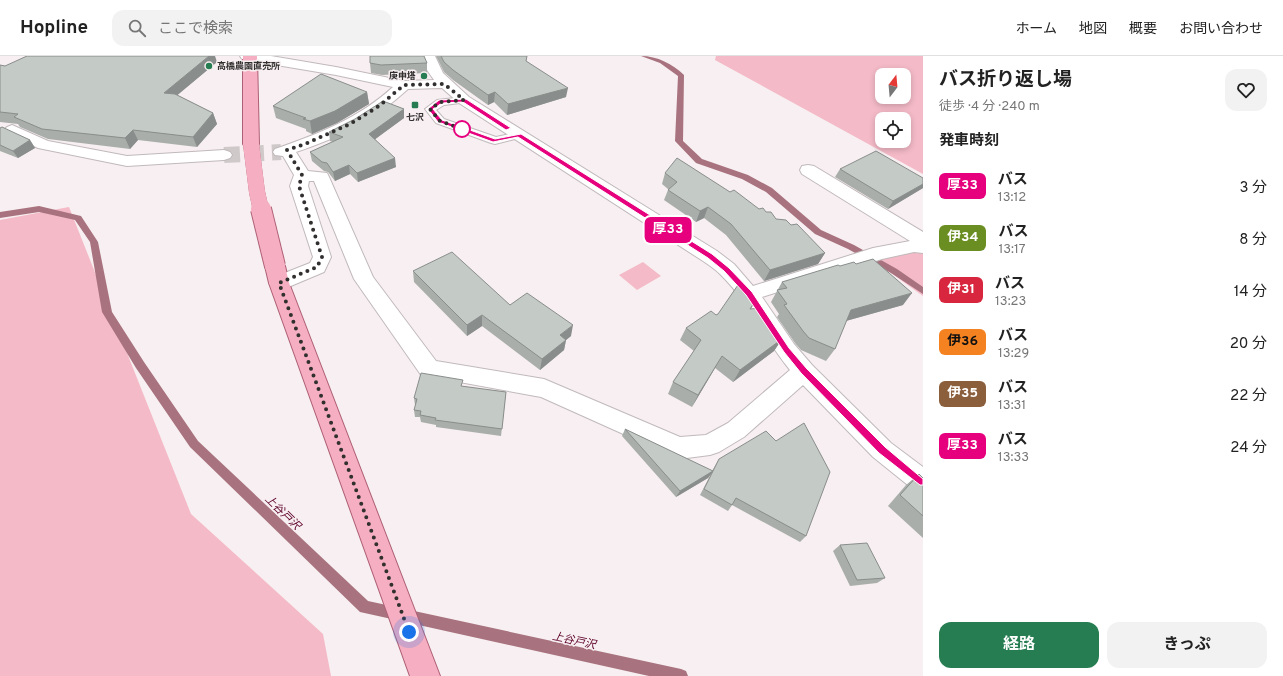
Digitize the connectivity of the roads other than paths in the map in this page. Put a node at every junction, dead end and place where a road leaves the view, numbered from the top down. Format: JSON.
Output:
{"nodes":[{"id":1,"x":249,"y":56,"type":"edge"},
{"id":2,"x":428,"y":56,"type":"edge"},
{"id":3,"x":444,"y":84,"type":"junction"},
{"id":4,"x":404,"y":85,"type":"junction"},
{"id":5,"x":464,"y":100,"type":"junction"},
{"id":6,"x":12,"y":129,"type":"edge"},
{"id":7,"x":519,"y":136,"type":"junction"},
{"id":8,"x":224,"y":155,"type":"tunnel mouth"},
{"id":9,"x":808,"y":170,"type":"dead end"},
{"id":10,"x":302,"y":175,"type":"junction"},
{"id":11,"x":923,"y":240,"type":"edge"},
{"id":12,"x":923,"y":247,"type":"edge"},
{"id":13,"x":280,"y":282,"type":"junction"},
{"id":14,"x":749,"y":294,"type":"junction"},
{"id":15,"x":804,"y":371,"type":"junction"},
{"id":16,"x":923,"y":482,"type":"edge"},
{"id":17,"x":425,"y":676,"type":"edge"}],
"edges":[{"from":1,"to":4,"type":"street"},
{"from":1,"to":13,"type":"main road","bridge":true},
{"from":2,"to":3,"type":"street"},
{"from":3,"to":4,"type":"street"},
{"from":3,"to":5,"type":"street"},
{"from":4,"to":10,"type":"street"},
{"from":5,"to":7,"type":"street"},
{"from":5,"to":7,"type":"lane"},
{"from":6,"to":8,"type":"street"},
{"from":7,"to":14,"type":"street"},
{"from":9,"to":11,"type":"street"},
{"from":10,"to":13,"type":"street"},
{"from":10,"to":15,"type":"street"},
{"from":12,"to":14,"type":"street"},
{"from":13,"to":17,"type":"main road"},
{"from":14,"to":15,"type":"street"},
{"from":15,"to":16,"type":"street"}]}
